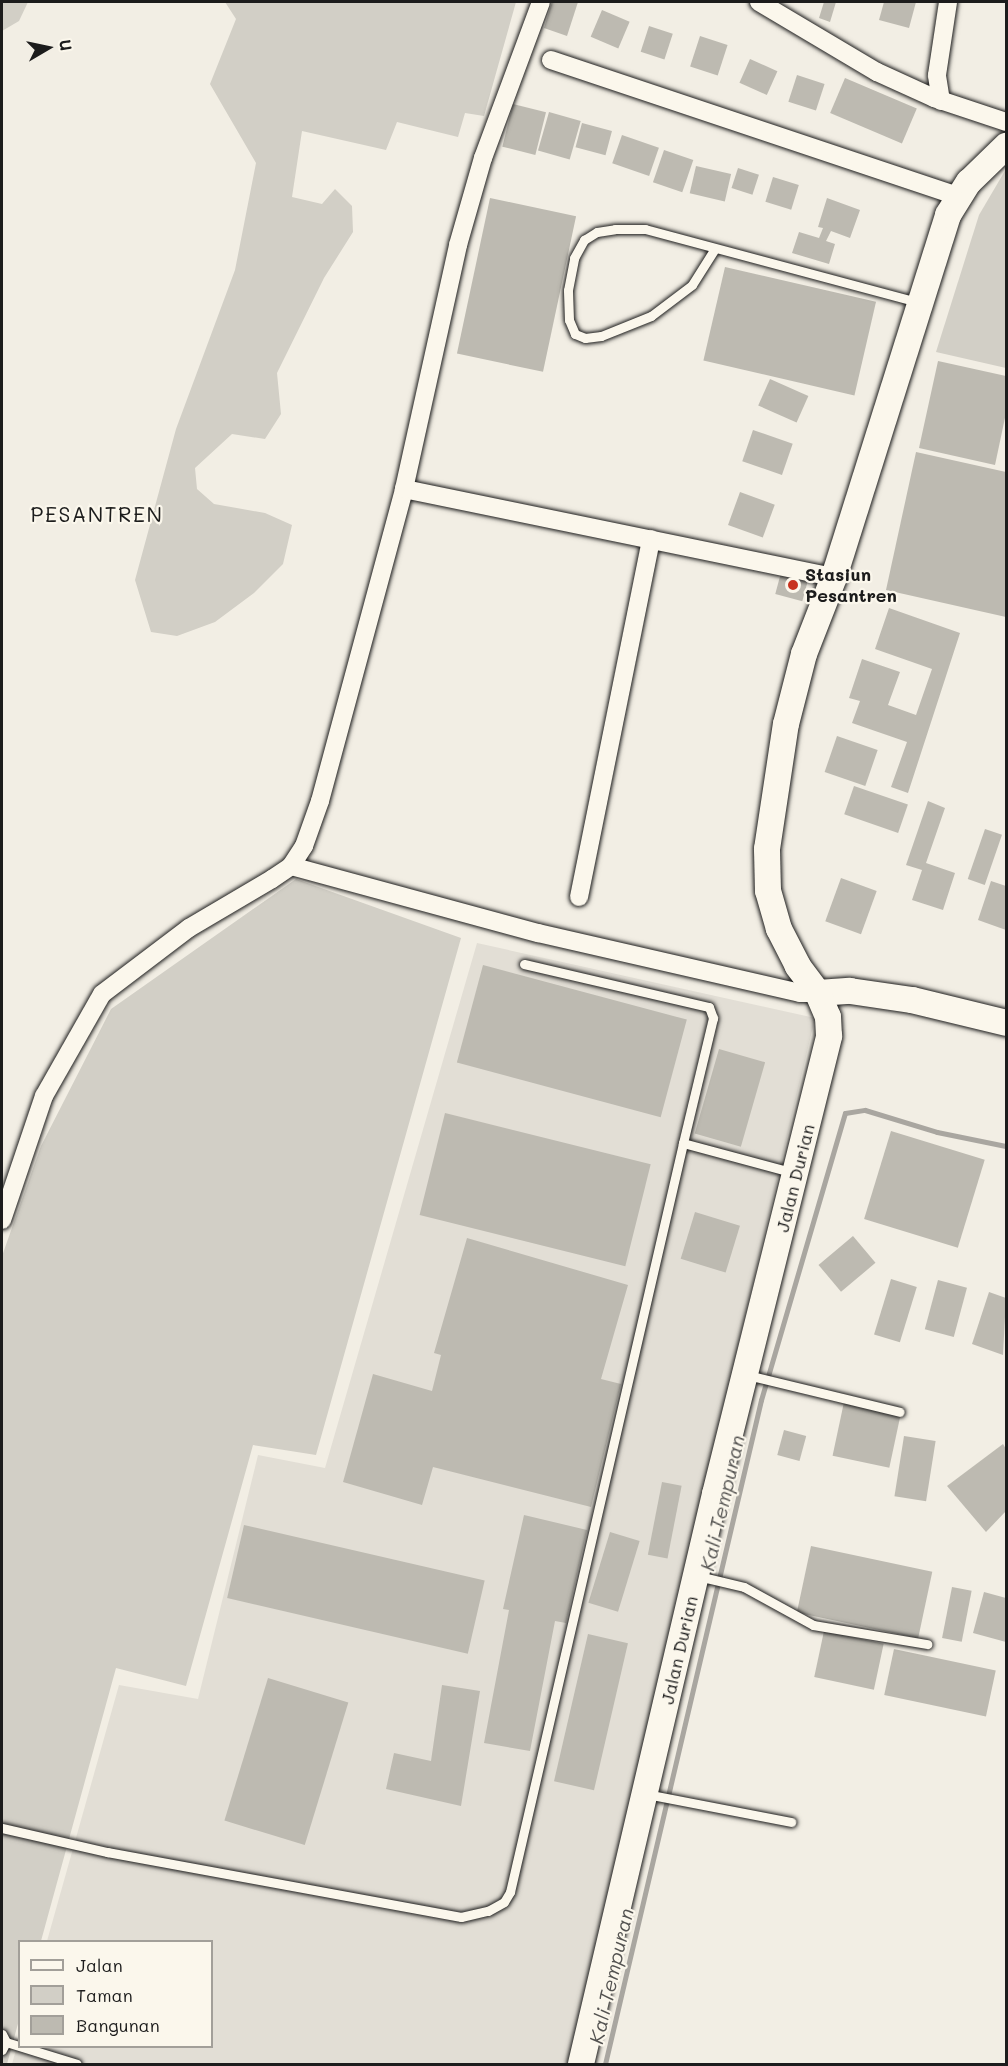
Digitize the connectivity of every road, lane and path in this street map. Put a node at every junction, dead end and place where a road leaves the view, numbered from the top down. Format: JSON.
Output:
{"nodes":[{"id":1,"x":541,"y":2,"type":"edge"},
{"id":2,"x":759,"y":2,"type":"edge"},
{"id":3,"x":948,"y":2,"type":"edge"},
{"id":4,"x":551,"y":60,"type":"dead end"},
{"id":5,"x":941,"y":100,"type":"junction"},
{"id":6,"x":1006,"y":122,"type":"edge"},
{"id":7,"x":1006,"y":146,"type":"edge"},
{"id":8,"x":958,"y":196,"type":"junction"},
{"id":9,"x":714,"y":250,"type":"junction"},
{"id":10,"x":920,"y":303,"type":"junction"},
{"id":11,"x":404,"y":489,"type":"junction"},
{"id":12,"x":651,"y":539,"type":"junction"},
{"id":13,"x":834,"y":577,"type":"junction"},
{"id":14,"x":291,"y":866,"type":"junction"},
{"id":15,"x":579,"y":897,"type":"dead end"},
{"id":16,"x":524,"y":964,"type":"dead end"},
{"id":17,"x":818,"y":993,"type":"junction"},
{"id":18,"x":1006,"y":1023,"type":"edge"},
{"id":19,"x":683,"y":1143,"type":"junction"},
{"id":20,"x":796,"y":1174,"type":"junction"},
{"id":21,"x":2,"y":1220,"type":"edge"},
{"id":22,"x":745,"y":1375,"type":"junction"},
{"id":23,"x":900,"y":1412,"type":"dead end"},
{"id":24,"x":705,"y":1578,"type":"junction"},
{"id":25,"x":927,"y":1644,"type":"dead end"},
{"id":26,"x":654,"y":1795,"type":"junction"},
{"id":27,"x":791,"y":1822,"type":"dead end"},
{"id":28,"x":2,"y":1828,"type":"edge"},
{"id":29,"x":3,"y":2042,"type":"edge"},
{"id":30,"x":18,"y":2046,"type":"edge"},
{"id":31,"x":23,"y":2048,"type":"edge"},
{"id":32,"x":77,"y":2064,"type":"edge"},
{"id":33,"x":581,"y":2064,"type":"edge"}],
"edges":[{"from":1,"to":11,"type":"street"},
{"from":2,"to":5,"type":"street"},
{"from":3,"to":5,"type":"street"},
{"from":4,"to":8,"type":"street"},
{"from":5,"to":6,"type":"street"},
{"from":7,"to":8,"type":"main road","name":"Jalan Durian"},
{"from":8,"to":10,"type":"main road","name":"Jalan Durian"},
{"from":9,"to":9,"type":"lane"},
{"from":9,"to":10,"type":"lane"},
{"from":10,"to":13,"type":"main road","name":"Jalan Durian"},
{"from":11,"to":12,"type":"street"},
{"from":11,"to":14,"type":"street"},
{"from":12,"to":13,"type":"street"},
{"from":12,"to":15,"type":"street"},
{"from":13,"to":17,"type":"main road","name":"Jalan Durian"},
{"from":14,"to":17,"type":"street"},
{"from":14,"to":21,"type":"street"},
{"from":16,"to":19,"type":"lane"},
{"from":17,"to":18,"type":"main road"},
{"from":17,"to":20,"type":"main road","name":"Jalan Durian"},
{"from":19,"to":20,"type":"lane"},
{"from":19,"to":28,"type":"lane"},
{"from":20,"to":22,"type":"main road","name":"Jalan Durian"},
{"from":22,"to":23,"type":"lane"},
{"from":22,"to":24,"type":"main road","name":"Jalan Durian"},
{"from":24,"to":25,"type":"lane"},
{"from":24,"to":26,"type":"main road","name":"Jalan Durian"},
{"from":26,"to":27,"type":"lane"},
{"from":26,"to":33,"type":"main road","name":"Jalan Durian"},
{"from":29,"to":30,"type":"lane"},
{"from":31,"to":32,"type":"lane"}]}
